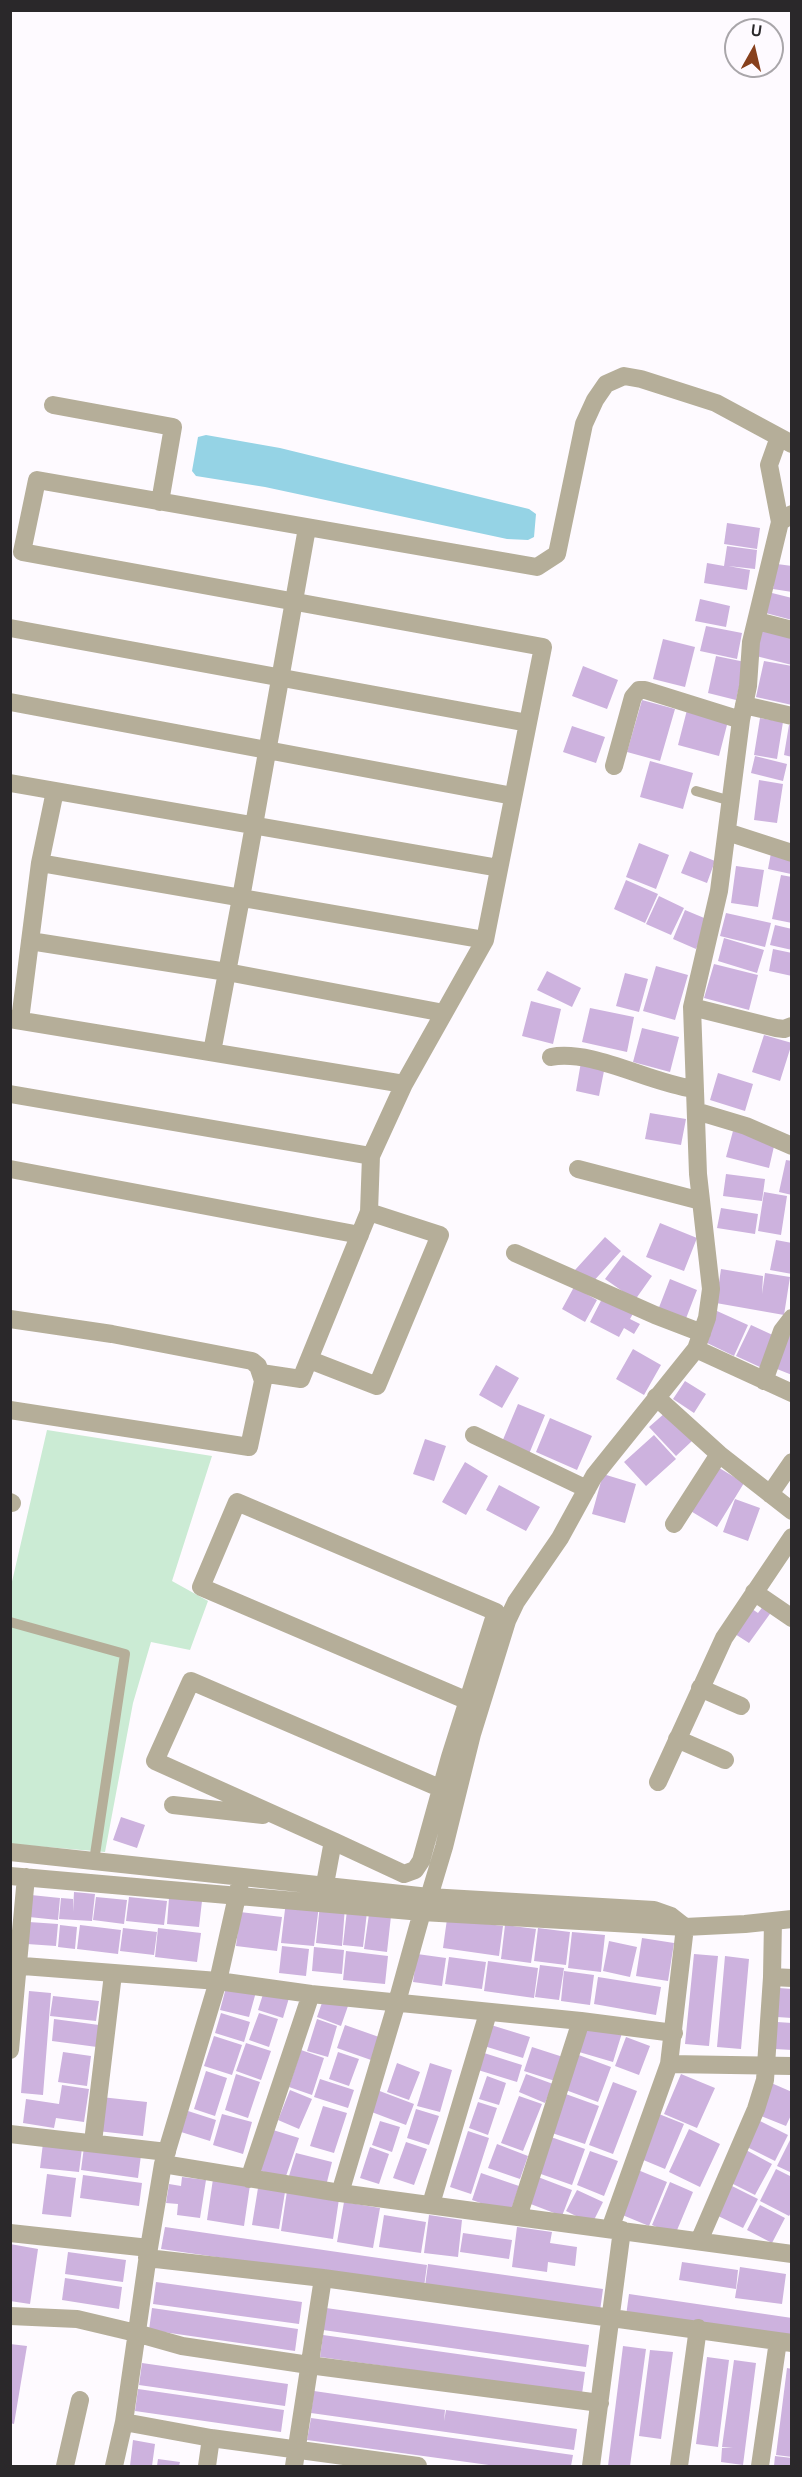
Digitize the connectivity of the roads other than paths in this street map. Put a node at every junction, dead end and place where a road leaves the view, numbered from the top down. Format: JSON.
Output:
{"nodes":[{"id":1,"x":53,"y":405,"type":"dead end"},
{"id":2,"x":785,"y":440,"type":"edge"},
{"id":3,"x":160,"y":502,"type":"junction"},
{"id":4,"x":786,"y":518,"type":"edge"},
{"id":5,"x":19,"y":523,"type":"edge"},
{"id":6,"x":307,"y":528,"type":"junction"},
{"id":7,"x":293,"y":601,"type":"junction"},
{"id":8,"x":757,"y":621,"type":"junction"},
{"id":9,"x":10,"y":628,"type":"edge"},
{"id":10,"x":792,"y":630,"type":"edge"},
{"id":11,"x":279,"y":677,"type":"junction"},
{"id":12,"x":10,"y":702,"type":"edge"},
{"id":13,"x":743,"y":712,"type":"junction"},
{"id":14,"x":792,"y":716,"type":"edge"},
{"id":15,"x":528,"y":723,"type":"junction"},
{"id":16,"x":266,"y":750,"type":"junction"},
{"id":17,"x":614,"y":766,"type":"dead end"},
{"id":18,"x":10,"y":783,"type":"edge"},
{"id":19,"x":55,"y":791,"type":"junction"},
{"id":20,"x":696,"y":791,"type":"dead end"},
{"id":21,"x":513,"y":796,"type":"junction"},
{"id":22,"x":731,"y":801,"type":"junction"},
{"id":23,"x":254,"y":825,"type":"junction"},
{"id":24,"x":727,"y":832,"type":"junction"},
{"id":25,"x":792,"y":853,"type":"edge"},
{"id":26,"x":40,"y":863,"type":"junction"},
{"id":27,"x":499,"y":868,"type":"junction"},
{"id":28,"x":241,"y":898,"type":"junction"},
{"id":29,"x":484,"y":940,"type":"junction"},
{"id":30,"x":30,"y":941,"type":"junction"},
{"id":31,"x":227,"y":972,"type":"junction"},
{"id":32,"x":692,"y":1007,"type":"junction"},
{"id":33,"x":444,"y":1013,"type":"junction"},
{"id":34,"x":15,"y":1020,"type":"edge"},
{"id":35,"x":792,"y":1026,"type":"edge"},
{"id":36,"x":212,"y":1052,"type":"junction"},
{"id":37,"x":550,"y":1057,"type":"dead end"},
{"id":38,"x":404,"y":1084,"type":"junction"},
{"id":39,"x":694,"y":1089,"type":"junction"},
{"id":40,"x":10,"y":1094,"type":"edge"},
{"id":41,"x":696,"y":1111,"type":"junction"},
{"id":42,"x":792,"y":1146,"type":"edge"},
{"id":43,"x":371,"y":1156,"type":"junction"},
{"id":44,"x":578,"y":1169,"type":"dead end"},
{"id":45,"x":10,"y":1170,"type":"edge"},
{"id":46,"x":701,"y":1201,"type":"junction"},
{"id":47,"x":369,"y":1212,"type":"junction"},
{"id":48,"x":360,"y":1235,"type":"junction"},
{"id":49,"x":515,"y":1254,"type":"dead end"},
{"id":50,"x":10,"y":1318,"type":"edge"},
{"id":51,"x":792,"y":1318,"type":"edge"},
{"id":52,"x":699,"y":1341,"type":"junction"},
{"id":53,"x":310,"y":1360,"type":"junction"},
{"id":54,"x":261,"y":1373,"type":"junction"},
{"id":55,"x":764,"y":1381,"type":"junction"},
{"id":56,"x":792,"y":1393,"type":"edge"},
{"id":57,"x":656,"y":1397,"type":"junction"},
{"id":58,"x":10,"y":1410,"type":"edge"},
{"id":59,"x":474,"y":1435,"type":"dead end"},
{"id":60,"x":719,"y":1454,"type":"junction"},
{"id":61,"x":792,"y":1462,"type":"edge"},
{"id":62,"x":587,"y":1489,"type":"junction"},
{"id":63,"x":771,"y":1494,"type":"junction"},
{"id":64,"x":792,"y":1510,"type":"edge"},
{"id":65,"x":674,"y":1524,"type":"dead end"},
{"id":66,"x":792,"y":1537,"type":"edge"},
{"id":67,"x":754,"y":1592,"type":"junction"},
{"id":68,"x":792,"y":1618,"type":"edge"},
{"id":69,"x":10,"y":1622,"type":"edge"},
{"id":70,"x":700,"y":1688,"type":"junction"},
{"id":71,"x":468,"y":1701,"type":"junction"},
{"id":72,"x":741,"y":1706,"type":"dead end"},
{"id":73,"x":677,"y":1739,"type":"junction"},
{"id":74,"x":725,"y":1760,"type":"dead end"},
{"id":75,"x":657,"y":1782,"type":"dead end"},
{"id":76,"x":442,"y":1789,"type":"junction"},
{"id":77,"x":173,"y":1805,"type":"dead end"},
{"id":78,"x":283,"y":1817,"type":"junction"},
{"id":79,"x":333,"y":1841,"type":"junction"},
{"id":80,"x":10,"y":1852,"type":"edge"},
{"id":81,"x":94,"y":1861,"type":"junction"},
{"id":82,"x":18,"y":1876,"type":"edge"},
{"id":83,"x":242,"y":1876,"type":"junction"},
{"id":84,"x":325,"y":1884,"type":"junction"},
{"id":85,"x":238,"y":1894,"type":"junction"},
{"id":86,"x":426,"y":1904,"type":"junction"},
{"id":87,"x":792,"y":1919,"type":"edge"},
{"id":88,"x":773,"y":1921,"type":"junction"},
{"id":89,"x":685,"y":1927,"type":"junction"},
{"id":90,"x":14,"y":1965,"type":"edge"},
{"id":91,"x":113,"y":1974,"type":"junction"},
{"id":92,"x":772,"y":1977,"type":"junction"},
{"id":93,"x":792,"y":1978,"type":"edge"},
{"id":94,"x":218,"y":1982,"type":"junction"},
{"id":95,"x":311,"y":1994,"type":"junction"},
{"id":96,"x":397,"y":2002,"type":"junction"},
{"id":97,"x":488,"y":2013,"type":"junction"},
{"id":98,"x":581,"y":2021,"type":"junction"},
{"id":99,"x":674,"y":2033,"type":"junction"},
{"id":100,"x":10,"y":2050,"type":"edge"},
{"id":101,"x":669,"y":2064,"type":"junction"},
{"id":102,"x":765,"y":2065,"type":"junction"},
{"id":103,"x":792,"y":2066,"type":"edge"},
{"id":104,"x":10,"y":2134,"type":"edge"},
{"id":105,"x":93,"y":2142,"type":"junction"},
{"id":106,"x":165,"y":2158,"type":"junction"},
{"id":107,"x":249,"y":2179,"type":"junction"},
{"id":108,"x":339,"y":2193,"type":"junction"},
{"id":109,"x":430,"y":2204,"type":"junction"},
{"id":110,"x":518,"y":2217,"type":"junction"},
{"id":111,"x":616,"y":2229,"type":"junction"},
{"id":112,"x":10,"y":2233,"type":"edge"},
{"id":113,"x":699,"y":2241,"type":"junction"},
{"id":114,"x":790,"y":2250,"type":"edge"},
{"id":115,"x":148,"y":2253,"type":"junction"},
{"id":116,"x":323,"y":2278,"type":"junction"},
{"id":117,"x":10,"y":2316,"type":"edge"},
{"id":118,"x":611,"y":2316,"type":"junction"},
{"id":119,"x":698,"y":2328,"type":"junction"},
{"id":120,"x":136,"y":2333,"type":"junction"},
{"id":121,"x":785,"y":2342,"type":"edge"},
{"id":122,"x":309,"y":2365,"type":"junction"},
{"id":123,"x":80,"y":2400,"type":"dead end"},
{"id":124,"x":600,"y":2403,"type":"junction"},
{"id":125,"x":124,"y":2422,"type":"junction"},
{"id":126,"x":211,"y":2438,"type":"junction"},
{"id":127,"x":295,"y":2458,"type":"edge"},
{"id":128,"x":384,"y":2465,"type":"edge"},
{"id":129,"x":65,"y":2466,"type":"edge"},
{"id":130,"x":114,"y":2466,"type":"edge"},
{"id":131,"x":207,"y":2466,"type":"edge"},
{"id":132,"x":418,"y":2466,"type":"edge"},
{"id":133,"x":591,"y":2466,"type":"edge"},
{"id":134,"x":679,"y":2466,"type":"edge"},
{"id":135,"x":760,"y":2466,"type":"edge"}],
"edges":[{"from":1,"to":3,"type":"street"},
{"from":2,"to":4,"type":"street"},
{"from":2,"to":6,"type":"street"},
{"from":3,"to":5,"type":"street"},
{"from":3,"to":6,"type":"street"},
{"from":4,"to":8,"type":"street"},
{"from":5,"to":7,"type":"street"},
{"from":6,"to":7,"type":"street"},
{"from":7,"to":11,"type":"street"},
{"from":7,"to":15,"type":"street"},
{"from":8,"to":10,"type":"street"},
{"from":8,"to":13,"type":"street"},
{"from":9,"to":11,"type":"street"},
{"from":11,"to":15,"type":"street"},
{"from":11,"to":16,"type":"street"},
{"from":12,"to":16,"type":"street"},
{"from":13,"to":14,"type":"street"},
{"from":13,"to":17,"type":"street"},
{"from":13,"to":22,"type":"street"},
{"from":15,"to":21,"type":"street"},
{"from":16,"to":21,"type":"street"},
{"from":16,"to":23,"type":"street"},
{"from":18,"to":19,"type":"street"},
{"from":19,"to":23,"type":"street"},
{"from":19,"to":26,"type":"street"},
{"from":20,"to":22,"type":"lane"},
{"from":21,"to":27,"type":"street"},
{"from":22,"to":24,"type":"street"},
{"from":23,"to":27,"type":"street"},
{"from":23,"to":28,"type":"street"},
{"from":24,"to":25,"type":"street"},
{"from":24,"to":32,"type":"street"},
{"from":26,"to":28,"type":"street"},
{"from":26,"to":30,"type":"street"},
{"from":27,"to":29,"type":"street"},
{"from":28,"to":29,"type":"street"},
{"from":28,"to":31,"type":"street"},
{"from":29,"to":33,"type":"street"},
{"from":30,"to":31,"type":"street"},
{"from":30,"to":34,"type":"street"},
{"from":31,"to":33,"type":"street"},
{"from":31,"to":36,"type":"street"},
{"from":32,"to":35,"type":"street"},
{"from":32,"to":39,"type":"street"},
{"from":33,"to":38,"type":"street"},
{"from":34,"to":36,"type":"street"},
{"from":36,"to":38,"type":"street"},
{"from":37,"to":39,"type":"street"},
{"from":38,"to":43,"type":"street"},
{"from":39,"to":41,"type":"street"},
{"from":40,"to":43,"type":"street"},
{"from":41,"to":42,"type":"street"},
{"from":41,"to":46,"type":"street"},
{"from":43,"to":47,"type":"street"},
{"from":44,"to":46,"type":"street"},
{"from":45,"to":48,"type":"street"},
{"from":46,"to":52,"type":"street"},
{"from":47,"to":48,"type":"street"},
{"from":47,"to":53,"type":"street"},
{"from":48,"to":53,"type":"street"},
{"from":49,"to":52,"type":"street"},
{"from":50,"to":54,"type":"street"},
{"from":51,"to":55,"type":"street"},
{"from":52,"to":55,"type":"street"},
{"from":52,"to":57,"type":"street"},
{"from":53,"to":54,"type":"street"},
{"from":54,"to":58,"type":"street"},
{"from":55,"to":56,"type":"street"},
{"from":57,"to":60,"type":"street"},
{"from":57,"to":62,"type":"street"},
{"from":59,"to":62,"type":"street"},
{"from":60,"to":63,"type":"street"},
{"from":60,"to":65,"type":"street"},
{"from":61,"to":63,"type":"street"},
{"from":62,"to":86,"type":"street"},
{"from":63,"to":64,"type":"street"},
{"from":66,"to":67,"type":"street"},
{"from":67,"to":68,"type":"street"},
{"from":67,"to":70,"type":"street"},
{"from":69,"to":81,"type":"lane"},
{"from":70,"to":72,"type":"street"},
{"from":70,"to":73,"type":"street"},
{"from":71,"to":71,"type":"street"},
{"from":71,"to":76,"type":"street"},
{"from":73,"to":74,"type":"street"},
{"from":73,"to":75,"type":"street"},
{"from":76,"to":78,"type":"street"},
{"from":76,"to":79,"type":"street"},
{"from":77,"to":78,"type":"street"},
{"from":78,"to":79,"type":"street"},
{"from":79,"to":84,"type":"street"},
{"from":80,"to":81,"type":"street"},
{"from":81,"to":83,"type":"street"},
{"from":82,"to":85,"type":"street"},
{"from":82,"to":90,"type":"street"},
{"from":83,"to":84,"type":"street"},
{"from":83,"to":85,"type":"street"},
{"from":84,"to":86,"type":"street"},
{"from":85,"to":86,"type":"street"},
{"from":85,"to":94,"type":"street"},
{"from":86,"to":89,"type":"street"},
{"from":86,"to":96,"type":"street"},
{"from":87,"to":88,"type":"street"},
{"from":88,"to":89,"type":"street"},
{"from":88,"to":92,"type":"street"},
{"from":89,"to":99,"type":"street"},
{"from":90,"to":91,"type":"street"},
{"from":90,"to":100,"type":"street"},
{"from":91,"to":94,"type":"street"},
{"from":91,"to":105,"type":"street"},
{"from":92,"to":93,"type":"street"},
{"from":92,"to":102,"type":"street"},
{"from":94,"to":95,"type":"street"},
{"from":94,"to":106,"type":"street"},
{"from":95,"to":96,"type":"street"},
{"from":95,"to":107,"type":"street"},
{"from":96,"to":97,"type":"street"},
{"from":96,"to":108,"type":"street"},
{"from":97,"to":98,"type":"street"},
{"from":97,"to":109,"type":"street"},
{"from":98,"to":99,"type":"street"},
{"from":98,"to":110,"type":"street"},
{"from":99,"to":101,"type":"street"},
{"from":101,"to":102,"type":"street"},
{"from":101,"to":111,"type":"street"},
{"from":102,"to":103,"type":"street"},
{"from":102,"to":113,"type":"street"},
{"from":104,"to":105,"type":"street"},
{"from":105,"to":106,"type":"street"},
{"from":106,"to":107,"type":"street"},
{"from":106,"to":115,"type":"street"},
{"from":107,"to":108,"type":"street"},
{"from":108,"to":109,"type":"street"},
{"from":109,"to":110,"type":"street"},
{"from":110,"to":111,"type":"street"},
{"from":111,"to":113,"type":"street"},
{"from":111,"to":118,"type":"street"},
{"from":112,"to":115,"type":"street"},
{"from":113,"to":114,"type":"street"},
{"from":115,"to":116,"type":"street"},
{"from":115,"to":120,"type":"street"},
{"from":116,"to":118,"type":"street"},
{"from":116,"to":122,"type":"street"},
{"from":117,"to":120,"type":"street"},
{"from":118,"to":119,"type":"street"},
{"from":118,"to":124,"type":"street"},
{"from":119,"to":121,"type":"street"},
{"from":119,"to":134,"type":"street"},
{"from":120,"to":122,"type":"street"},
{"from":120,"to":125,"type":"street"},
{"from":121,"to":135,"type":"street"},
{"from":122,"to":124,"type":"street"},
{"from":122,"to":127,"type":"street"},
{"from":123,"to":129,"type":"street"},
{"from":124,"to":133,"type":"street"},
{"from":125,"to":126,"type":"street"},
{"from":125,"to":130,"type":"street"},
{"from":126,"to":127,"type":"street"},
{"from":126,"to":131,"type":"street"},
{"from":127,"to":128,"type":"street"},
{"from":128,"to":132,"type":"street"}]}
